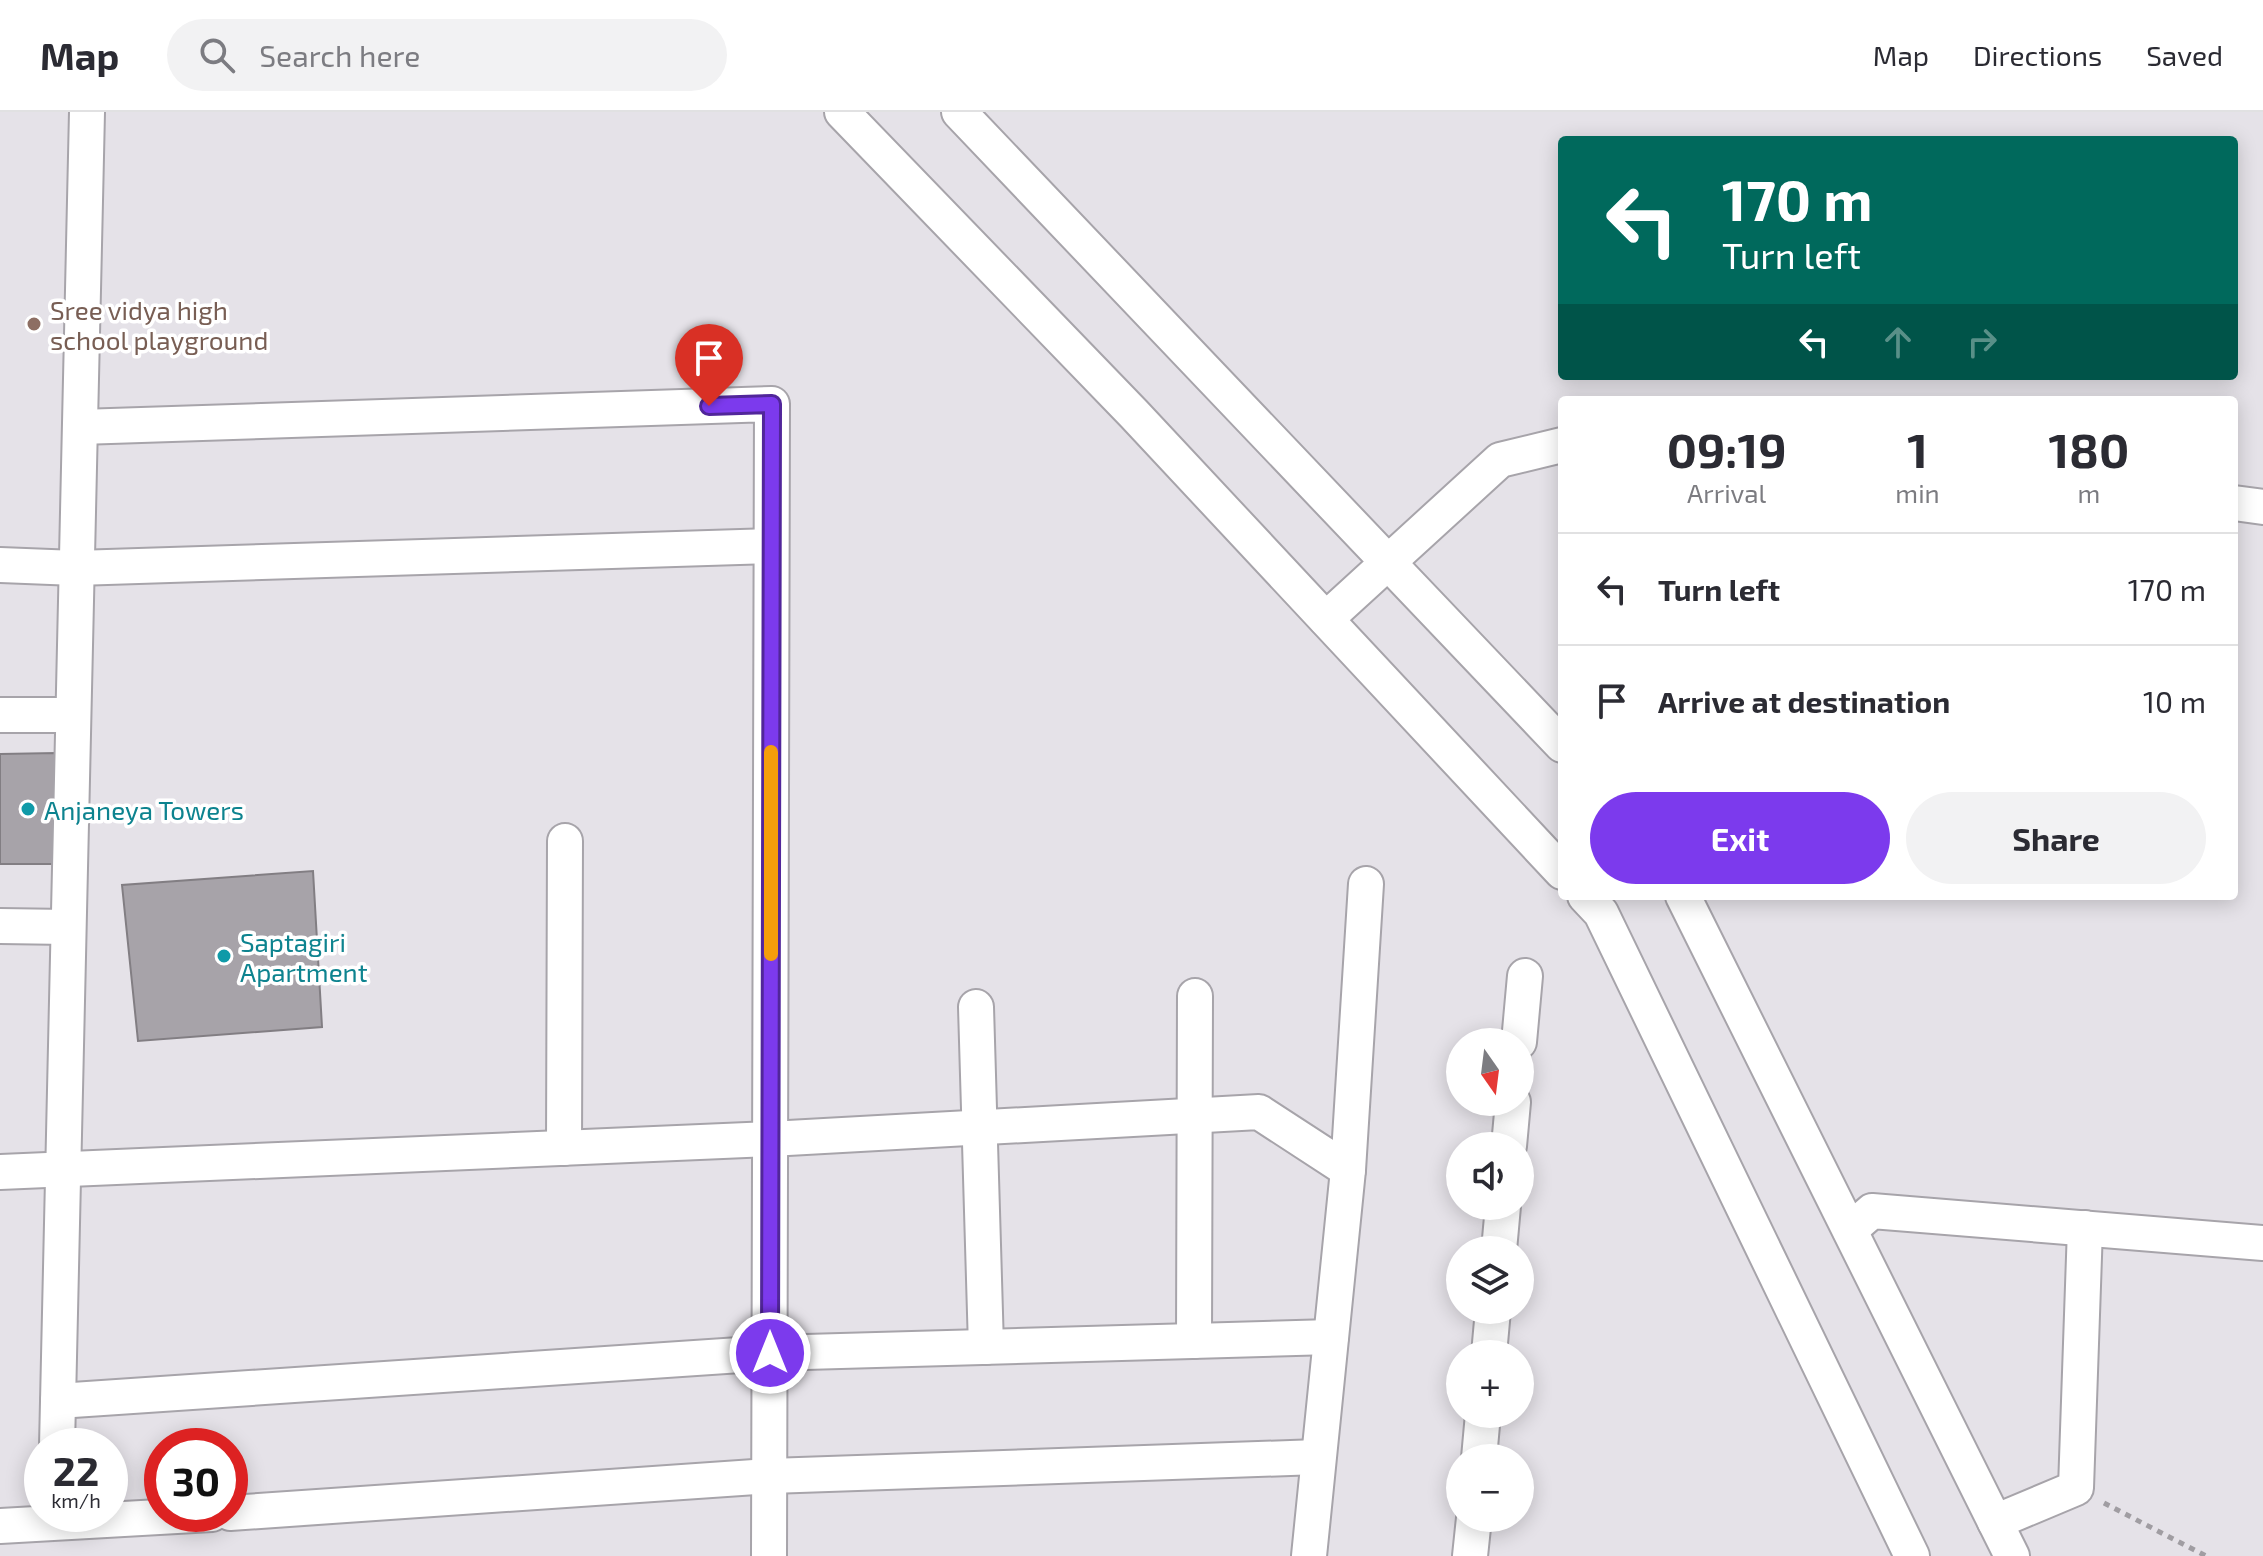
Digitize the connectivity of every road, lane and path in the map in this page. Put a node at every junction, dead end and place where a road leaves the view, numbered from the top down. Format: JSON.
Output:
{"nodes":[{"id":1,"x":87,"y":112,"type":"edge"},
{"id":2,"x":842,"y":112,"type":"edge"},
{"id":3,"x":959,"y":112,"type":"edge"},
{"id":4,"x":80,"y":427,"type":"junction"},
{"id":5,"x":1558,"y":446,"type":"edge"},
{"id":6,"x":2238,"y":504,"type":"edge"},
{"id":7,"x":2263,"y":507,"type":"edge"},
{"id":8,"x":771,"y":546,"type":"junction"},
{"id":9,"x":1388,"y":562,"type":"junction"},
{"id":10,"x":0,"y":565,"type":"edge"},
{"id":11,"x":76,"y":568,"type":"junction"},
{"id":12,"x":1326,"y":619,"type":"junction"},
{"id":13,"x":0,"y":715,"type":"edge"},
{"id":14,"x":73,"y":715,"type":"junction"},
{"id":15,"x":1558,"y":741,"type":"edge"},
{"id":16,"x":565,"y":841,"type":"dead end"},
{"id":17,"x":1558,"y":868,"type":"edge"},
{"id":18,"x":1366,"y":884,"type":"dead end"},
{"id":19,"x":1589,"y":900,"type":"edge"},
{"id":20,"x":1685,"y":900,"type":"edge"},
{"id":21,"x":0,"y":926,"type":"edge"},
{"id":22,"x":68,"y":927,"type":"junction"},
{"id":23,"x":1525,"y":976,"type":"dead end"},
{"id":24,"x":1195,"y":996,"type":"dead end"},
{"id":25,"x":976,"y":1007,"type":"dead end"},
{"id":26,"x":1520,"y":1028,"type":"edge"},
{"id":27,"x":1195,"y":1115,"type":"junction"},
{"id":28,"x":980,"y":1127,"type":"junction"},
{"id":29,"x":770,"y":1139,"type":"junction"},
{"id":30,"x":564,"y":1148,"type":"junction"},
{"id":31,"x":1348,"y":1170,"type":"junction"},
{"id":32,"x":62,"y":1171,"type":"junction"},
{"id":33,"x":0,"y":1172,"type":"edge"},
{"id":34,"x":2085,"y":1228,"type":"junction"},
{"id":35,"x":1850,"y":1230,"type":"junction"},
{"id":36,"x":2263,"y":1243,"type":"edge"},
{"id":37,"x":1331,"y":1337,"type":"junction"},
{"id":38,"x":1194,"y":1341,"type":"junction"},
{"id":39,"x":986,"y":1347,"type":"junction"},
{"id":40,"x":770,"y":1353,"type":"junction"},
{"id":41,"x":58,"y":1401,"type":"junction"},
{"id":42,"x":57,"y":1428,"type":"edge"},
{"id":43,"x":1318,"y":1457,"type":"junction"},
{"id":44,"x":770,"y":1476,"type":"junction"},
{"id":45,"x":2076,"y":1488,"type":"junction"},
{"id":46,"x":248,"y":1512,"type":"edge"},
{"id":47,"x":1995,"y":1522,"type":"junction"},
{"id":48,"x":0,"y":1526,"type":"edge"},
{"id":49,"x":24,"y":1529,"type":"edge"},
{"id":50,"x":1473,"y":1532,"type":"edge"},
{"id":51,"x":769,"y":1556,"type":"edge"},
{"id":52,"x":1309,"y":1556,"type":"edge"},
{"id":53,"x":1470,"y":1556,"type":"edge"},
{"id":54,"x":1912,"y":1556,"type":"edge"},
{"id":55,"x":2012,"y":1556,"type":"edge"},
{"id":56,"x":2206,"y":1556,"type":"edge"}],
"edges":[{"from":1,"to":4,"type":"street"},
{"from":2,"to":12,"type":"street"},
{"from":3,"to":9,"type":"street"},
{"from":4,"to":8,"type":"street"},
{"from":4,"to":11,"type":"street"},
{"from":5,"to":9,"type":"street"},
{"from":6,"to":7,"type":"street"},
{"from":8,"to":11,"type":"street"},
{"from":8,"to":29,"type":"street"},
{"from":9,"to":12,"type":"street"},
{"from":9,"to":15,"type":"street"},
{"from":10,"to":11,"type":"street"},
{"from":11,"to":14,"type":"street"},
{"from":12,"to":17,"type":"street"},
{"from":13,"to":14,"type":"street"},
{"from":14,"to":22,"type":"street"},
{"from":16,"to":30,"type":"street"},
{"from":18,"to":31,"type":"street"},
{"from":19,"to":54,"type":"street"},
{"from":20,"to":35,"type":"street"},
{"from":21,"to":22,"type":"street"},
{"from":22,"to":32,"type":"street"},
{"from":23,"to":26,"type":"street"},
{"from":24,"to":27,"type":"street"},
{"from":25,"to":28,"type":"street"},
{"from":27,"to":28,"type":"street"},
{"from":27,"to":31,"type":"street"},
{"from":27,"to":38,"type":"street"},
{"from":28,"to":29,"type":"street"},
{"from":28,"to":39,"type":"street"},
{"from":29,"to":30,"type":"street"},
{"from":29,"to":40,"type":"street"},
{"from":30,"to":32,"type":"street"},
{"from":31,"to":37,"type":"street"},
{"from":32,"to":33,"type":"street"},
{"from":32,"to":41,"type":"street"},
{"from":34,"to":35,"type":"street"},
{"from":34,"to":36,"type":"street"},
{"from":34,"to":45,"type":"street"},
{"from":35,"to":47,"type":"street"},
{"from":37,"to":38,"type":"street"},
{"from":37,"to":43,"type":"street"},
{"from":38,"to":39,"type":"street"},
{"from":39,"to":40,"type":"street"},
{"from":40,"to":41,"type":"street"},
{"from":40,"to":44,"type":"street"},
{"from":41,"to":42,"type":"street"},
{"from":43,"to":44,"type":"street"},
{"from":43,"to":52,"type":"street"},
{"from":44,"to":46,"type":"street"},
{"from":44,"to":51,"type":"street"},
{"from":45,"to":47,"type":"street"},
{"from":45,"to":56,"type":"path"},
{"from":47,"to":55,"type":"street"},
{"from":48,"to":49,"type":"street"},
{"from":50,"to":53,"type":"street"}]}
